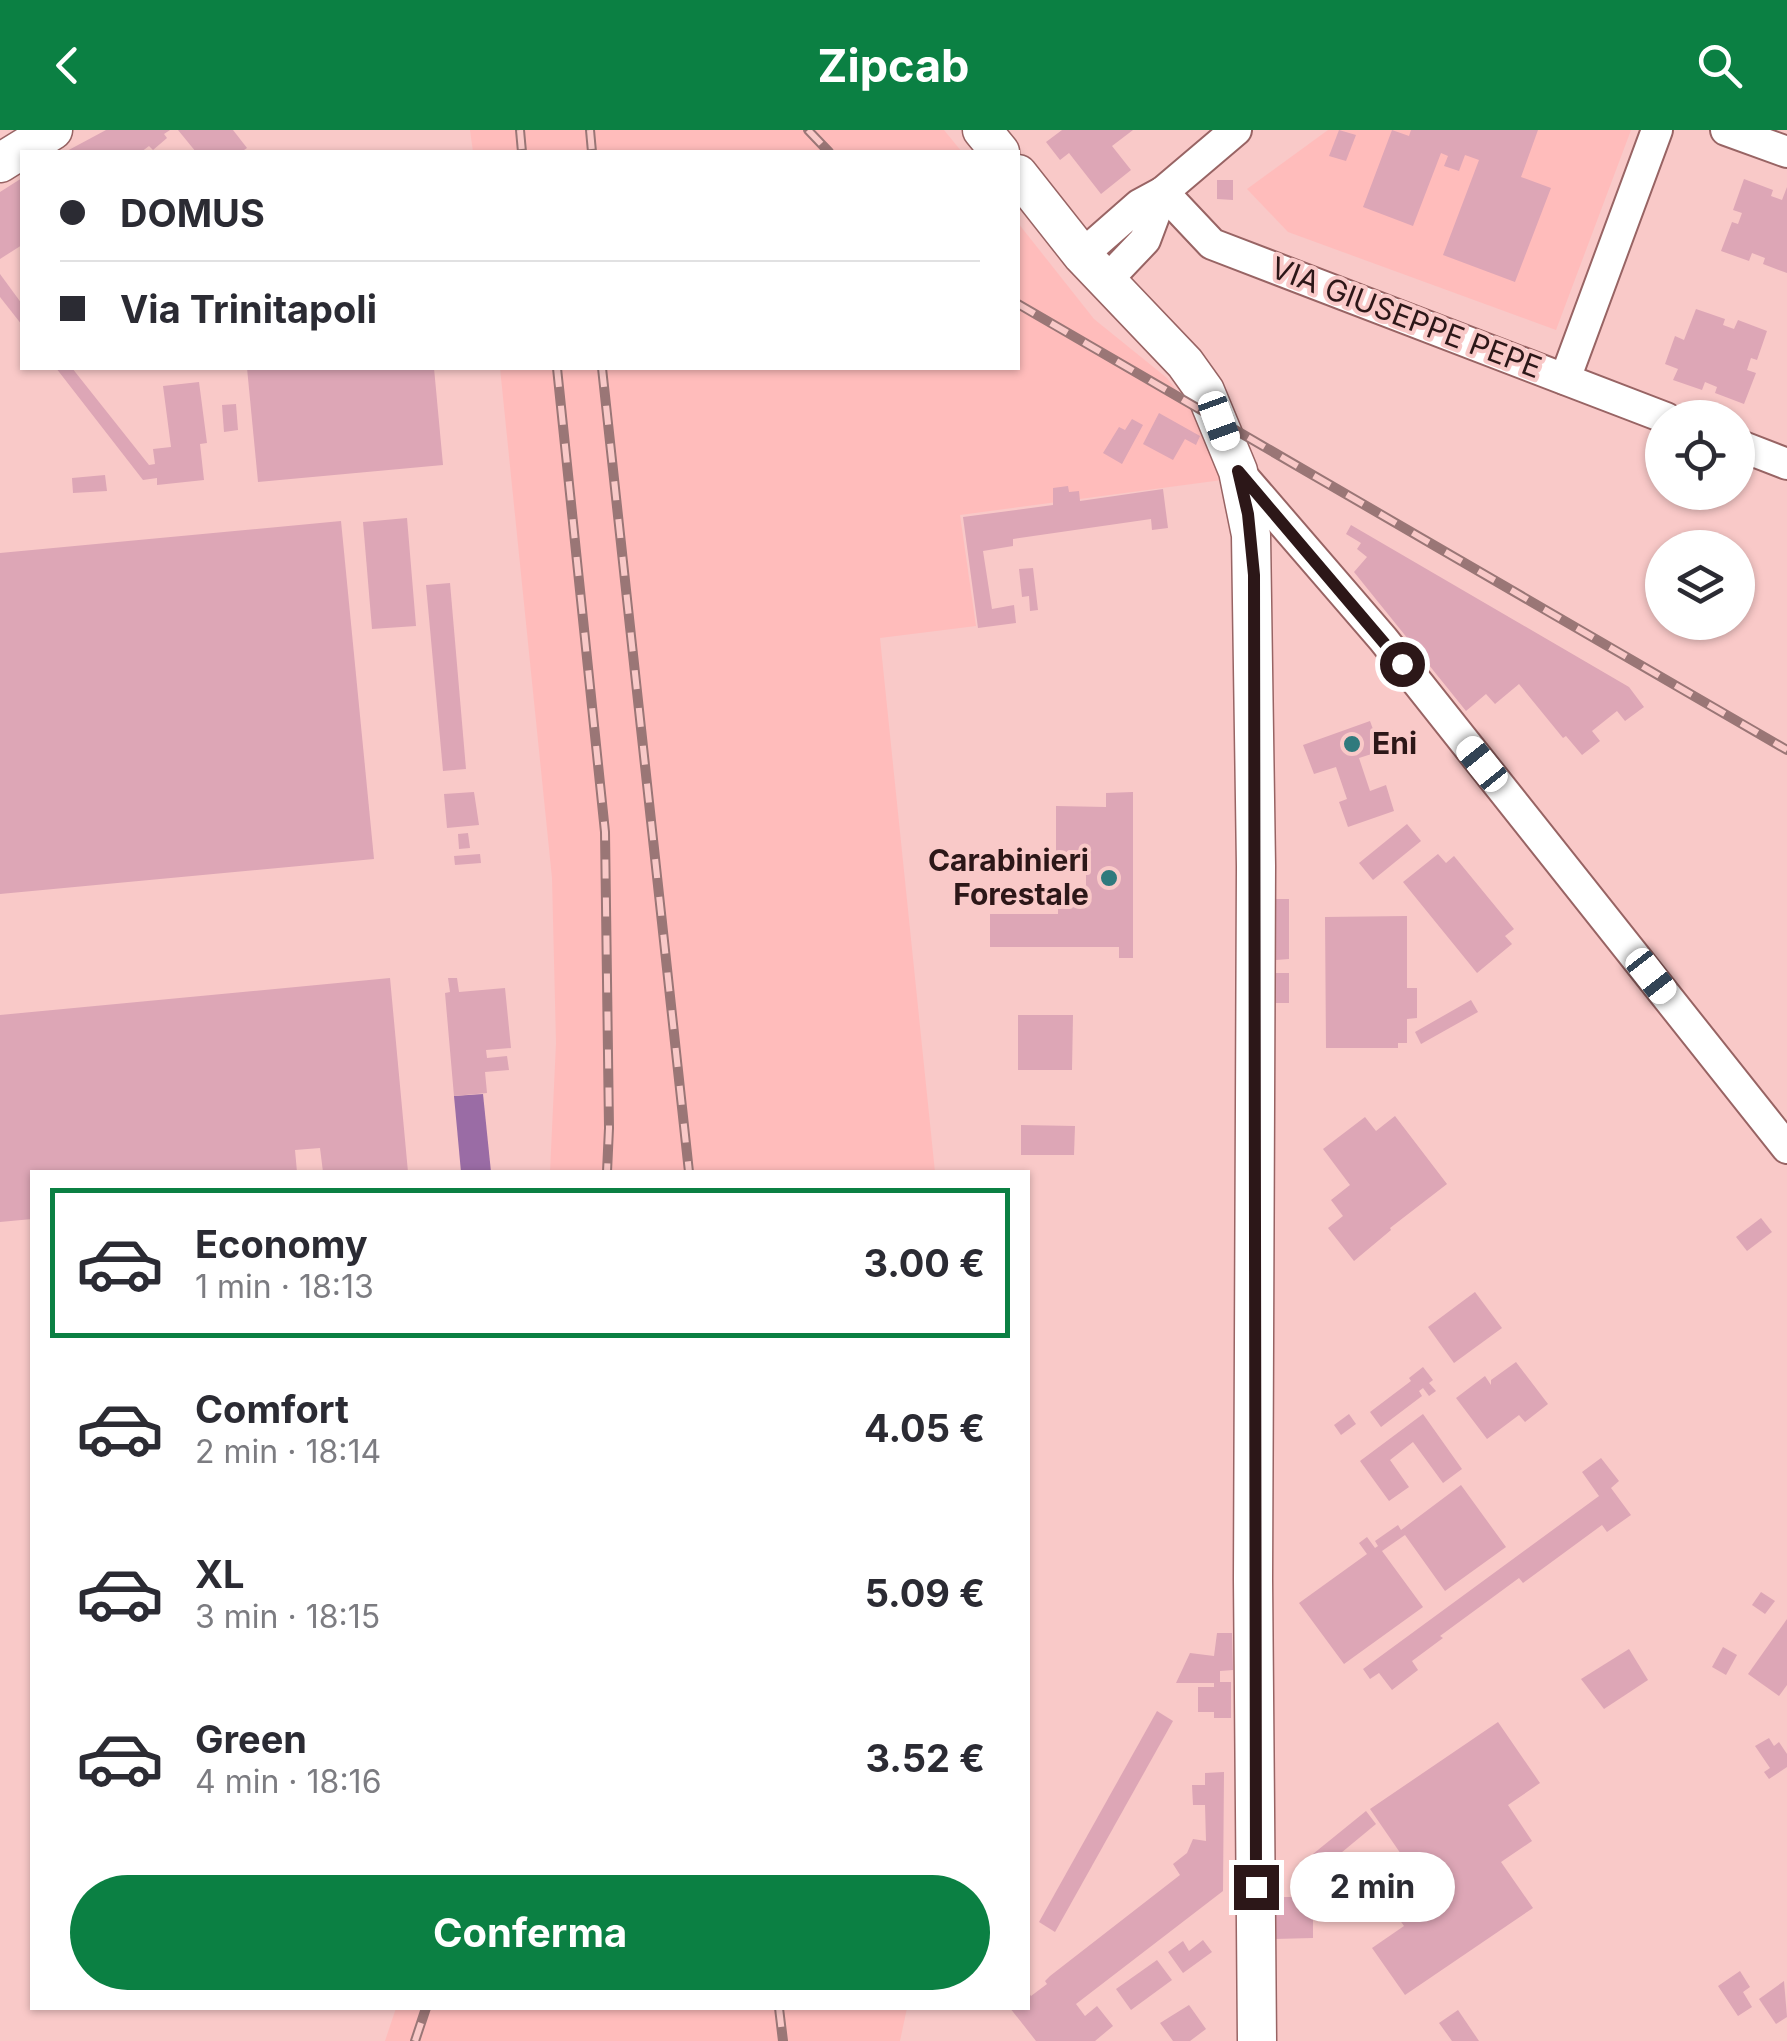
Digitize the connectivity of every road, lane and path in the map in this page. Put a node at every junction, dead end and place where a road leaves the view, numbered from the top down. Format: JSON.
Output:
{"nodes":[{"id":1,"x":53,"y":130,"type":"edge"},
{"id":2,"x":982,"y":130,"type":"edge"},
{"id":3,"x":1236,"y":130,"type":"edge"},
{"id":4,"x":1658,"y":130,"type":"edge"},
{"id":5,"x":1726,"y":130,"type":"edge"},
{"id":6,"x":21,"y":150,"type":"edge"},
{"id":7,"x":998,"y":150,"type":"edge"},
{"id":8,"x":1787,"y":152,"type":"edge"},
{"id":9,"x":1020,"y":176,"type":"edge"},
{"id":10,"x":1163,"y":192,"type":"junction"},
{"id":11,"x":1094,"y":268,"type":"junction"},
{"id":12,"x":1566,"y":378,"type":"junction"},
{"id":13,"x":1645,"y":410,"type":"edge"},
{"id":14,"x":1755,"y":452,"type":"edge"},
{"id":15,"x":1787,"y":464,"type":"edge"},
{"id":16,"x":1238,"y":471,"type":"junction"},
{"id":17,"x":1787,"y":1148,"type":"edge"},
{"id":18,"x":1257,"y":2041,"type":"edge"}],
"edges":[{"from":1,"to":6,"type":"main road"},
{"from":2,"to":7,"type":"main road"},
{"from":3,"to":10,"type":"street"},
{"from":4,"to":12,"type":"street"},
{"from":5,"to":8,"type":"street"},
{"from":9,"to":11,"type":"main road"},
{"from":10,"to":11,"type":"street"},
{"from":10,"to":12,"type":"street","name":"VIA GIUSEPPE PEPE"},
{"from":11,"to":16,"type":"main road"},
{"from":12,"to":13,"type":"street","name":"VIA GIUSEPPE PEPE"},
{"from":14,"to":15,"type":"street"},
{"from":16,"to":17,"type":"street"},
{"from":16,"to":18,"type":"main road"}]}
